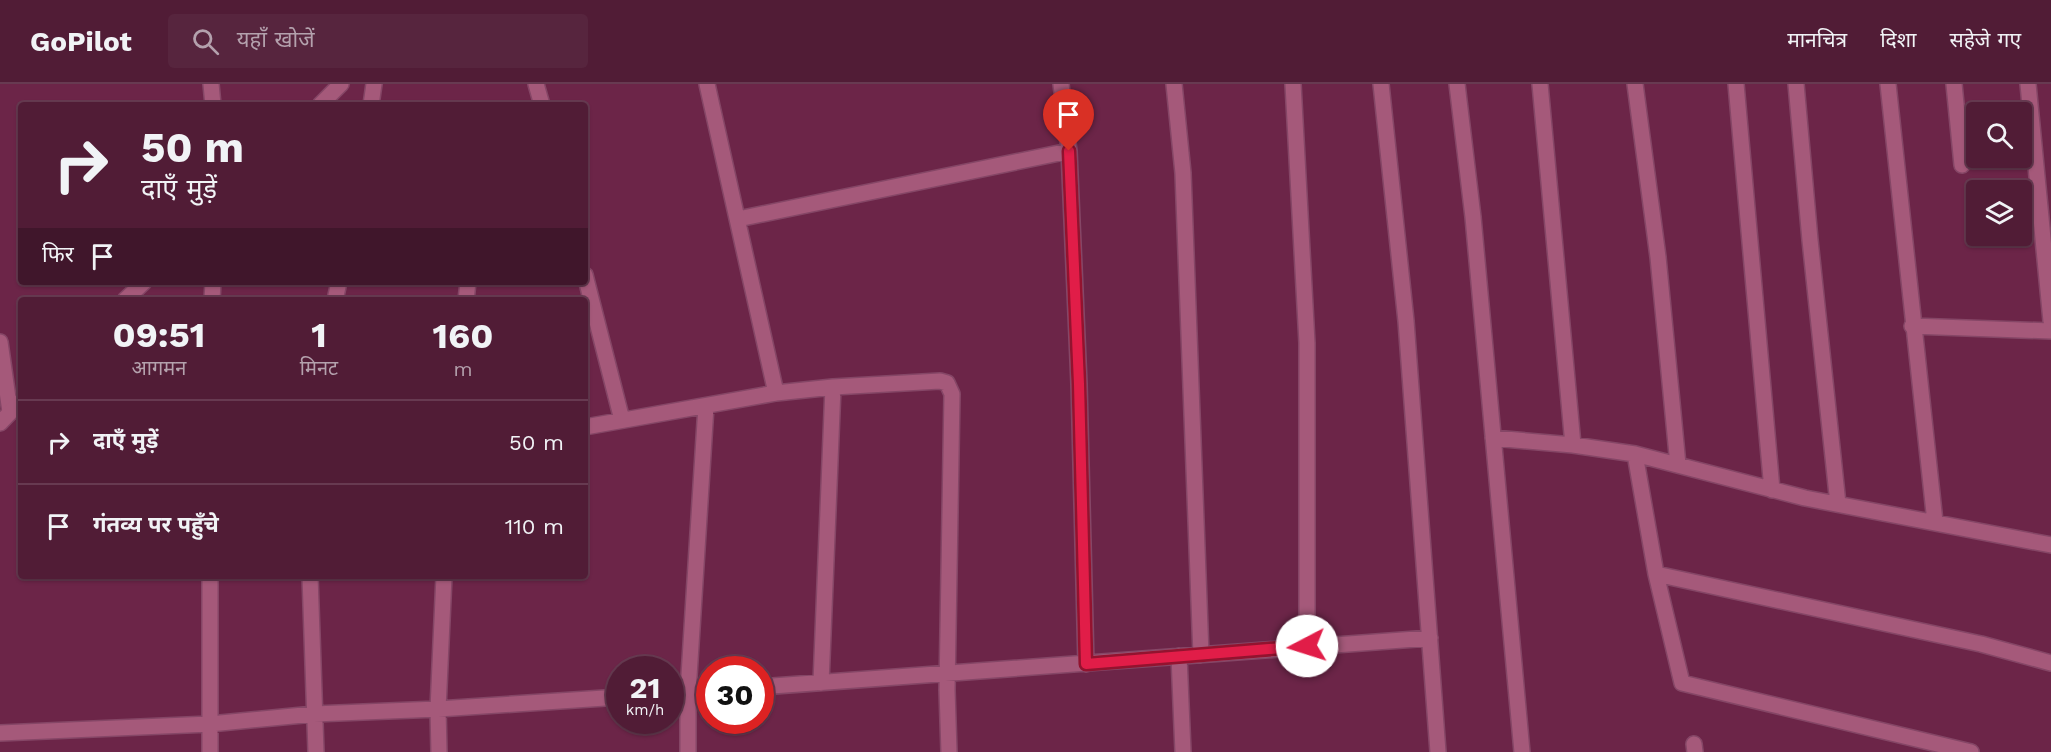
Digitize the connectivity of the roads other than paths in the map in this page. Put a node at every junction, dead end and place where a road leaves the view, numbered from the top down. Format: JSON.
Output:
{"nodes":[{"id":1,"x":211,"y":84,"type":"edge"},
{"id":2,"x":341,"y":84,"type":"edge"},
{"id":3,"x":374,"y":84,"type":"edge"},
{"id":4,"x":536,"y":84,"type":"edge"},
{"id":5,"x":706,"y":84,"type":"edge"},
{"id":6,"x":1061,"y":84,"type":"edge"},
{"id":7,"x":1174,"y":84,"type":"edge"},
{"id":8,"x":1293,"y":84,"type":"edge"},
{"id":9,"x":1381,"y":84,"type":"edge"},
{"id":10,"x":1457,"y":84,"type":"edge"},
{"id":11,"x":1540,"y":84,"type":"edge"},
{"id":12,"x":1635,"y":84,"type":"edge"},
{"id":13,"x":1737,"y":84,"type":"edge"},
{"id":14,"x":1796,"y":84,"type":"edge"},
{"id":15,"x":1888,"y":84,"type":"edge"},
{"id":16,"x":1954,"y":84,"type":"edge"},
{"id":17,"x":2028,"y":84,"type":"edge"},
{"id":18,"x":213,"y":102,"type":"edge"},
{"id":19,"x":323,"y":102,"type":"edge"},
{"id":20,"x":371,"y":102,"type":"edge"},
{"id":21,"x":541,"y":102,"type":"edge"},
{"id":22,"x":1069,"y":151,"type":"junction"},
{"id":23,"x":1962,"y":165,"type":"dead end"},
{"id":24,"x":738,"y":219,"type":"junction"},
{"id":25,"x":141,"y":285,"type":"edge"},
{"id":26,"x":588,"y":285,"type":"edge"},
{"id":27,"x":128,"y":297,"type":"edge"},
{"id":28,"x":2051,"y":321,"type":"edge"},
{"id":29,"x":1912,"y":326,"type":"junction"},
{"id":30,"x":2051,"y":331,"type":"edge"},
{"id":31,"x":0,"y":342,"type":"edge"},
{"id":32,"x":833,"y":387,"type":"junction"},
{"id":33,"x":776,"y":393,"type":"junction"},
{"id":34,"x":706,"y":406,"type":"junction"},
{"id":35,"x":10,"y":412,"type":"edge"},
{"id":36,"x":622,"y":420,"type":"junction"},
{"id":37,"x":588,"y":426,"type":"edge"},
{"id":38,"x":1493,"y":438,"type":"junction"},
{"id":39,"x":1573,"y":445,"type":"junction"},
{"id":40,"x":1635,"y":454,"type":"junction"},
{"id":41,"x":1678,"y":465,"type":"junction"},
{"id":42,"x":1772,"y":490,"type":"junction"},
{"id":43,"x":1838,"y":504,"type":"junction"},
{"id":44,"x":1935,"y":522,"type":"junction"},
{"id":45,"x":2051,"y":545,"type":"edge"},
{"id":46,"x":1656,"y":574,"type":"junction"},
{"id":47,"x":210,"y":579,"type":"edge"},
{"id":48,"x":310,"y":579,"type":"edge"},
{"id":49,"x":444,"y":579,"type":"edge"},
{"id":50,"x":1430,"y":638,"type":"junction"},
{"id":51,"x":1307,"y":646,"type":"junction"},
{"id":52,"x":1201,"y":655,"type":"junction"},
{"id":53,"x":1179,"y":656,"type":"junction"},
{"id":54,"x":2051,"y":663,"type":"edge"},
{"id":55,"x":1086,"y":664,"type":"junction"},
{"id":56,"x":948,"y":674,"type":"junction"},
{"id":57,"x":821,"y":683,"type":"junction"},
{"id":58,"x":774,"y":686,"type":"edge"},
{"id":59,"x":696,"y":691,"type":"edge"},
{"id":60,"x":684,"y":692,"type":"edge"},
{"id":61,"x":688,"y":692,"type":"junction"},
{"id":62,"x":606,"y":698,"type":"edge"},
{"id":63,"x":438,"y":710,"type":"junction"},
{"id":64,"x":314,"y":714,"type":"junction"},
{"id":65,"x":210,"y":724,"type":"junction"},
{"id":66,"x":0,"y":734,"type":"edge"},
{"id":67,"x":210,"y":752,"type":"edge"},
{"id":68,"x":316,"y":752,"type":"edge"},
{"id":69,"x":439,"y":752,"type":"edge"},
{"id":70,"x":688,"y":752,"type":"edge"},
{"id":71,"x":949,"y":752,"type":"edge"},
{"id":72,"x":1183,"y":752,"type":"edge"},
{"id":73,"x":1438,"y":752,"type":"edge"},
{"id":74,"x":1522,"y":752,"type":"edge"},
{"id":75,"x":1971,"y":752,"type":"edge"}],
"edges":[{"from":1,"to":18,"type":"street"},
{"from":2,"to":19,"type":"street"},
{"from":3,"to":20,"type":"street"},
{"from":4,"to":21,"type":"street"},
{"from":5,"to":24,"type":"street"},
{"from":6,"to":22,"type":"street"},
{"from":7,"to":52,"type":"street"},
{"from":8,"to":51,"type":"street"},
{"from":9,"to":50,"type":"street"},
{"from":10,"to":38,"type":"street"},
{"from":11,"to":39,"type":"street"},
{"from":12,"to":41,"type":"street"},
{"from":13,"to":42,"type":"street"},
{"from":14,"to":43,"type":"street"},
{"from":15,"to":29,"type":"street"},
{"from":16,"to":23,"type":"street"},
{"from":17,"to":28,"type":"street"},
{"from":22,"to":24,"type":"street"},
{"from":22,"to":55,"type":"street"},
{"from":24,"to":33,"type":"street"},
{"from":25,"to":27,"type":"street"},
{"from":26,"to":36,"type":"street"},
{"from":29,"to":30,"type":"street"},
{"from":29,"to":44,"type":"street"},
{"from":31,"to":35,"type":"street"},
{"from":32,"to":33,"type":"street"},
{"from":32,"to":56,"type":"street"},
{"from":32,"to":57,"type":"street"},
{"from":33,"to":34,"type":"street"},
{"from":34,"to":36,"type":"street"},
{"from":34,"to":61,"type":"street"},
{"from":36,"to":37,"type":"street"},
{"from":38,"to":39,"type":"street"},
{"from":38,"to":74,"type":"street"},
{"from":39,"to":40,"type":"street"},
{"from":40,"to":41,"type":"street"},
{"from":40,"to":46,"type":"street"},
{"from":41,"to":42,"type":"street"},
{"from":42,"to":43,"type":"street"},
{"from":43,"to":44,"type":"street"},
{"from":44,"to":45,"type":"street"},
{"from":46,"to":54,"type":"street"},
{"from":46,"to":75,"type":"street"},
{"from":47,"to":65,"type":"street"},
{"from":48,"to":64,"type":"street"},
{"from":49,"to":63,"type":"street"},
{"from":50,"to":51,"type":"street"},
{"from":50,"to":73,"type":"street"},
{"from":51,"to":52,"type":"street"},
{"from":52,"to":53,"type":"street"},
{"from":53,"to":55,"type":"street"},
{"from":53,"to":72,"type":"street"},
{"from":55,"to":56,"type":"street"},
{"from":56,"to":57,"type":"street"},
{"from":56,"to":71,"type":"street"},
{"from":57,"to":58,"type":"street"},
{"from":59,"to":61,"type":"street"},
{"from":60,"to":61,"type":"street"},
{"from":61,"to":70,"type":"street"},
{"from":62,"to":63,"type":"street"},
{"from":63,"to":64,"type":"street"},
{"from":63,"to":69,"type":"street"},
{"from":64,"to":65,"type":"street"},
{"from":64,"to":68,"type":"street"},
{"from":65,"to":66,"type":"street"},
{"from":65,"to":67,"type":"street"}]}
